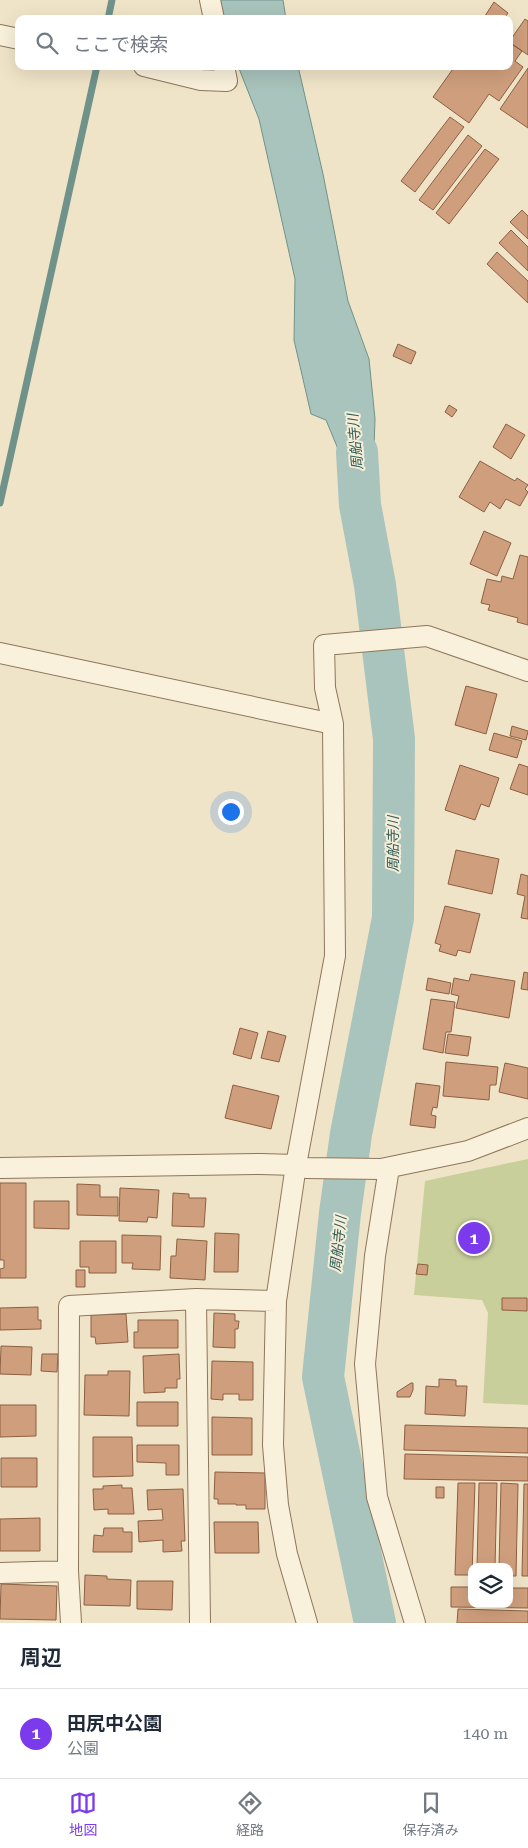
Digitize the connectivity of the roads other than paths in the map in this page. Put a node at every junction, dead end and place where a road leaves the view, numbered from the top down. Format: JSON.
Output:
{"nodes":[{"id":1,"x":210,"y":0,"type":"edge"},
{"id":2,"x":213,"y":15,"type":"edge"},
{"id":3,"x":0,"y":35,"type":"edge"},
{"id":4,"x":15,"y":38,"type":"edge"},
{"id":5,"x":160,"y":70,"type":"edge"},
{"id":6,"x":225,"y":70,"type":"edge"},
{"id":7,"x":0,"y":653,"type":"edge"},
{"id":8,"x":528,"y":671,"type":"edge"},
{"id":9,"x":333,"y":724,"type":"junction"},
{"id":10,"x":528,"y":1128,"type":"edge"},
{"id":11,"x":301,"y":1166,"type":"junction"},
{"id":12,"x":0,"y":1168,"type":"edge"},
{"id":13,"x":385,"y":1169,"type":"junction"},
{"id":14,"x":196,"y":1299,"type":"junction"},
{"id":15,"x":276,"y":1301,"type":"junction"},
{"id":16,"x":68,"y":1571,"type":"junction"},
{"id":17,"x":0,"y":1573,"type":"edge"},
{"id":18,"x":71,"y":1623,"type":"edge"},
{"id":19,"x":200,"y":1623,"type":"edge"},
{"id":20,"x":307,"y":1623,"type":"edge"},
{"id":21,"x":415,"y":1623,"type":"edge"}],
"edges":[{"from":1,"to":2,"type":"street"},
{"from":3,"to":4,"type":"street"},
{"from":5,"to":6,"type":"street"},
{"from":7,"to":9,"type":"street"},
{"from":8,"to":9,"type":"street"},
{"from":9,"to":11,"type":"street"},
{"from":10,"to":13,"type":"street"},
{"from":11,"to":12,"type":"street"},
{"from":11,"to":13,"type":"street"},
{"from":11,"to":15,"type":"street"},
{"from":13,"to":21,"type":"street"},
{"from":14,"to":15,"type":"street"},
{"from":14,"to":16,"type":"street"},
{"from":14,"to":19,"type":"street"},
{"from":15,"to":20,"type":"street"},
{"from":16,"to":17,"type":"street"},
{"from":16,"to":18,"type":"street"}]}
